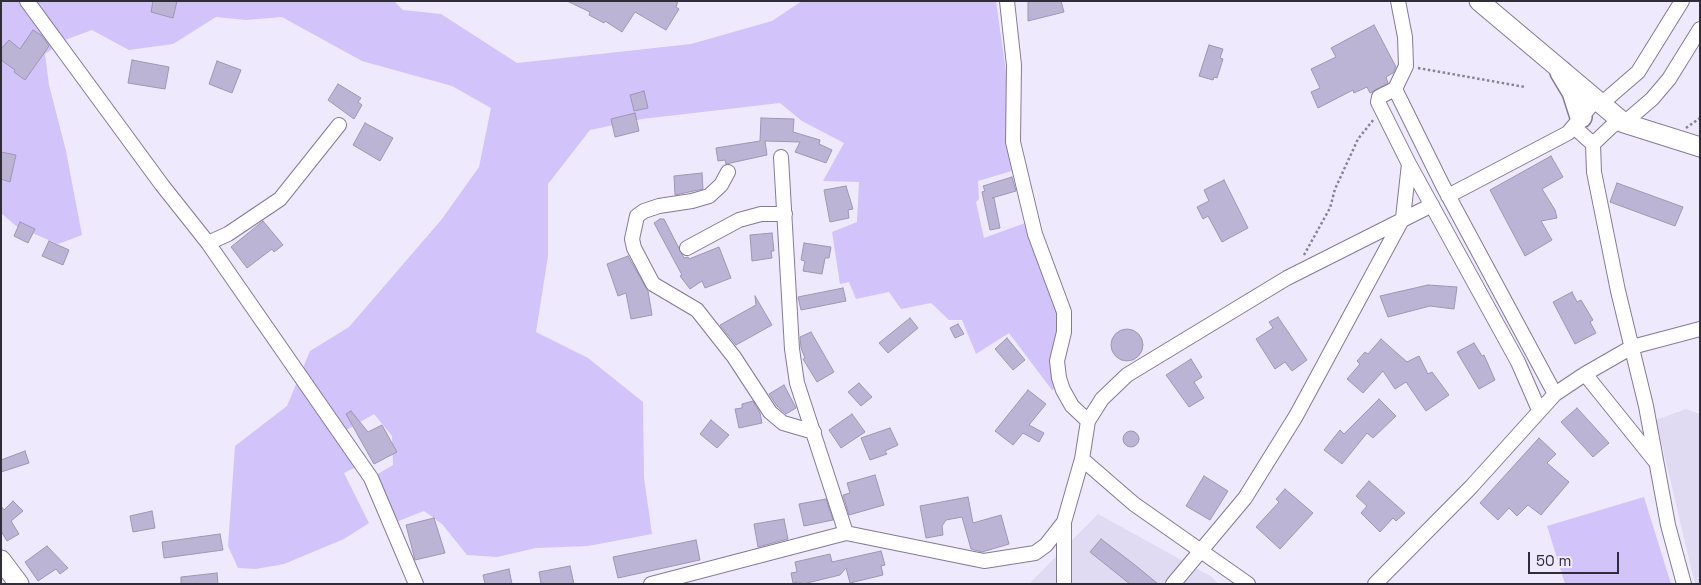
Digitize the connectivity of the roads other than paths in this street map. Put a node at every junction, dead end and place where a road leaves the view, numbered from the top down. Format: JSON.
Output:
{"nodes":[{"id":1,"x":27,"y":1,"type":"edge"},
{"id":2,"x":1007,"y":1,"type":"edge"},
{"id":3,"x":1398,"y":1,"type":"edge"},
{"id":4,"x":1479,"y":1,"type":"edge"},
{"id":5,"x":1682,"y":1,"type":"edge"},
{"id":6,"x":1700,"y":29,"type":"edge"},
{"id":7,"x":1561,"y":72,"type":"junction"},
{"id":8,"x":1395,"y":89,"type":"junction"},
{"id":9,"x":1601,"y":104,"type":"junction"},
{"id":10,"x":1578,"y":122,"type":"junction"},
{"id":11,"x":1624,"y":123,"type":"junction"},
{"id":12,"x":339,"y":124,"type":"dead end"},
{"id":13,"x":1593,"y":144,"type":"junction"},
{"id":14,"x":1700,"y":147,"type":"edge"},
{"id":15,"x":781,"y":157,"type":"dead end"},
{"id":16,"x":1409,"y":164,"type":"junction"},
{"id":17,"x":728,"y":172,"type":"dead end"},
{"id":18,"x":1446,"y":191,"type":"junction"},
{"id":19,"x":1429,"y":200,"type":"junction"},
{"id":20,"x":785,"y":214,"type":"junction"},
{"id":21,"x":1403,"y":218,"type":"junction"},
{"id":22,"x":208,"y":243,"type":"junction"},
{"id":23,"x":687,"y":248,"type":"dead end"},
{"id":24,"x":1700,"y":329,"type":"edge"},
{"id":25,"x":1632,"y":347,"type":"junction"},
{"id":26,"x":1586,"y":374,"type":"junction"},
{"id":27,"x":1555,"y":394,"type":"junction"},
{"id":28,"x":1540,"y":410,"type":"junction"},
{"id":29,"x":1088,"y":421,"type":"junction"},
{"id":30,"x":814,"y":432,"type":"junction"},
{"id":31,"x":1082,"y":459,"type":"junction"},
{"id":32,"x":1657,"y":464,"type":"junction"},
{"id":33,"x":1064,"y":522,"type":"junction"},
{"id":34,"x":846,"y":533,"type":"junction"},
{"id":35,"x":1202,"y":550,"type":"junction"},
{"id":36,"x":1,"y":560,"type":"edge"},
{"id":37,"x":18,"y":584,"type":"edge"},
{"id":38,"x":416,"y":584,"type":"edge"},
{"id":39,"x":651,"y":584,"type":"edge"},
{"id":40,"x":1064,"y":584,"type":"edge"},
{"id":41,"x":1173,"y":584,"type":"edge"},
{"id":42,"x":1248,"y":584,"type":"edge"},
{"id":43,"x":1375,"y":584,"type":"edge"},
{"id":44,"x":1684,"y":584,"type":"edge"}],
"edges":[{"from":1,"to":22,"type":"street"},
{"from":2,"to":29,"type":"street"},
{"from":3,"to":8,"type":"street"},
{"from":4,"to":7,"type":"main road"},
{"from":5,"to":9,"type":"street"},
{"from":6,"to":11,"type":"street"},
{"from":7,"to":9,"type":"main road"},
{"from":7,"to":10,"type":"main road"},
{"from":8,"to":16,"type":"street"},
{"from":8,"to":18,"type":"street"},
{"from":9,"to":10,"type":"street"},
{"from":9,"to":11,"type":"main road"},
{"from":10,"to":13,"type":"street"},
{"from":10,"to":18,"type":"street"},
{"from":11,"to":13,"type":"street"},
{"from":11,"to":14,"type":"main road"},
{"from":12,"to":22,"type":"street"},
{"from":13,"to":25,"type":"street"},
{"from":15,"to":20,"type":"street"},
{"from":16,"to":19,"type":"street"},
{"from":16,"to":21,"type":"street"},
{"from":17,"to":30,"type":"street"},
{"from":18,"to":19,"type":"street"},
{"from":18,"to":27,"type":"street"},
{"from":19,"to":21,"type":"street"},
{"from":19,"to":28,"type":"street"},
{"from":20,"to":23,"type":"street"},
{"from":20,"to":30,"type":"street"},
{"from":21,"to":29,"type":"street"},
{"from":21,"to":35,"type":"street"},
{"from":22,"to":38,"type":"street"},
{"from":24,"to":25,"type":"street"},
{"from":25,"to":26,"type":"street"},
{"from":25,"to":32,"type":"street"},
{"from":26,"to":27,"type":"street"},
{"from":26,"to":32,"type":"street"},
{"from":27,"to":28,"type":"street"},
{"from":28,"to":43,"type":"street"},
{"from":29,"to":31,"type":"street"},
{"from":30,"to":34,"type":"street"},
{"from":31,"to":33,"type":"street"},
{"from":31,"to":35,"type":"street"},
{"from":32,"to":44,"type":"street"},
{"from":33,"to":34,"type":"street"},
{"from":33,"to":40,"type":"street"},
{"from":34,"to":39,"type":"street"},
{"from":35,"to":41,"type":"street"},
{"from":35,"to":42,"type":"street"},
{"from":36,"to":37,"type":"main road"}]}
